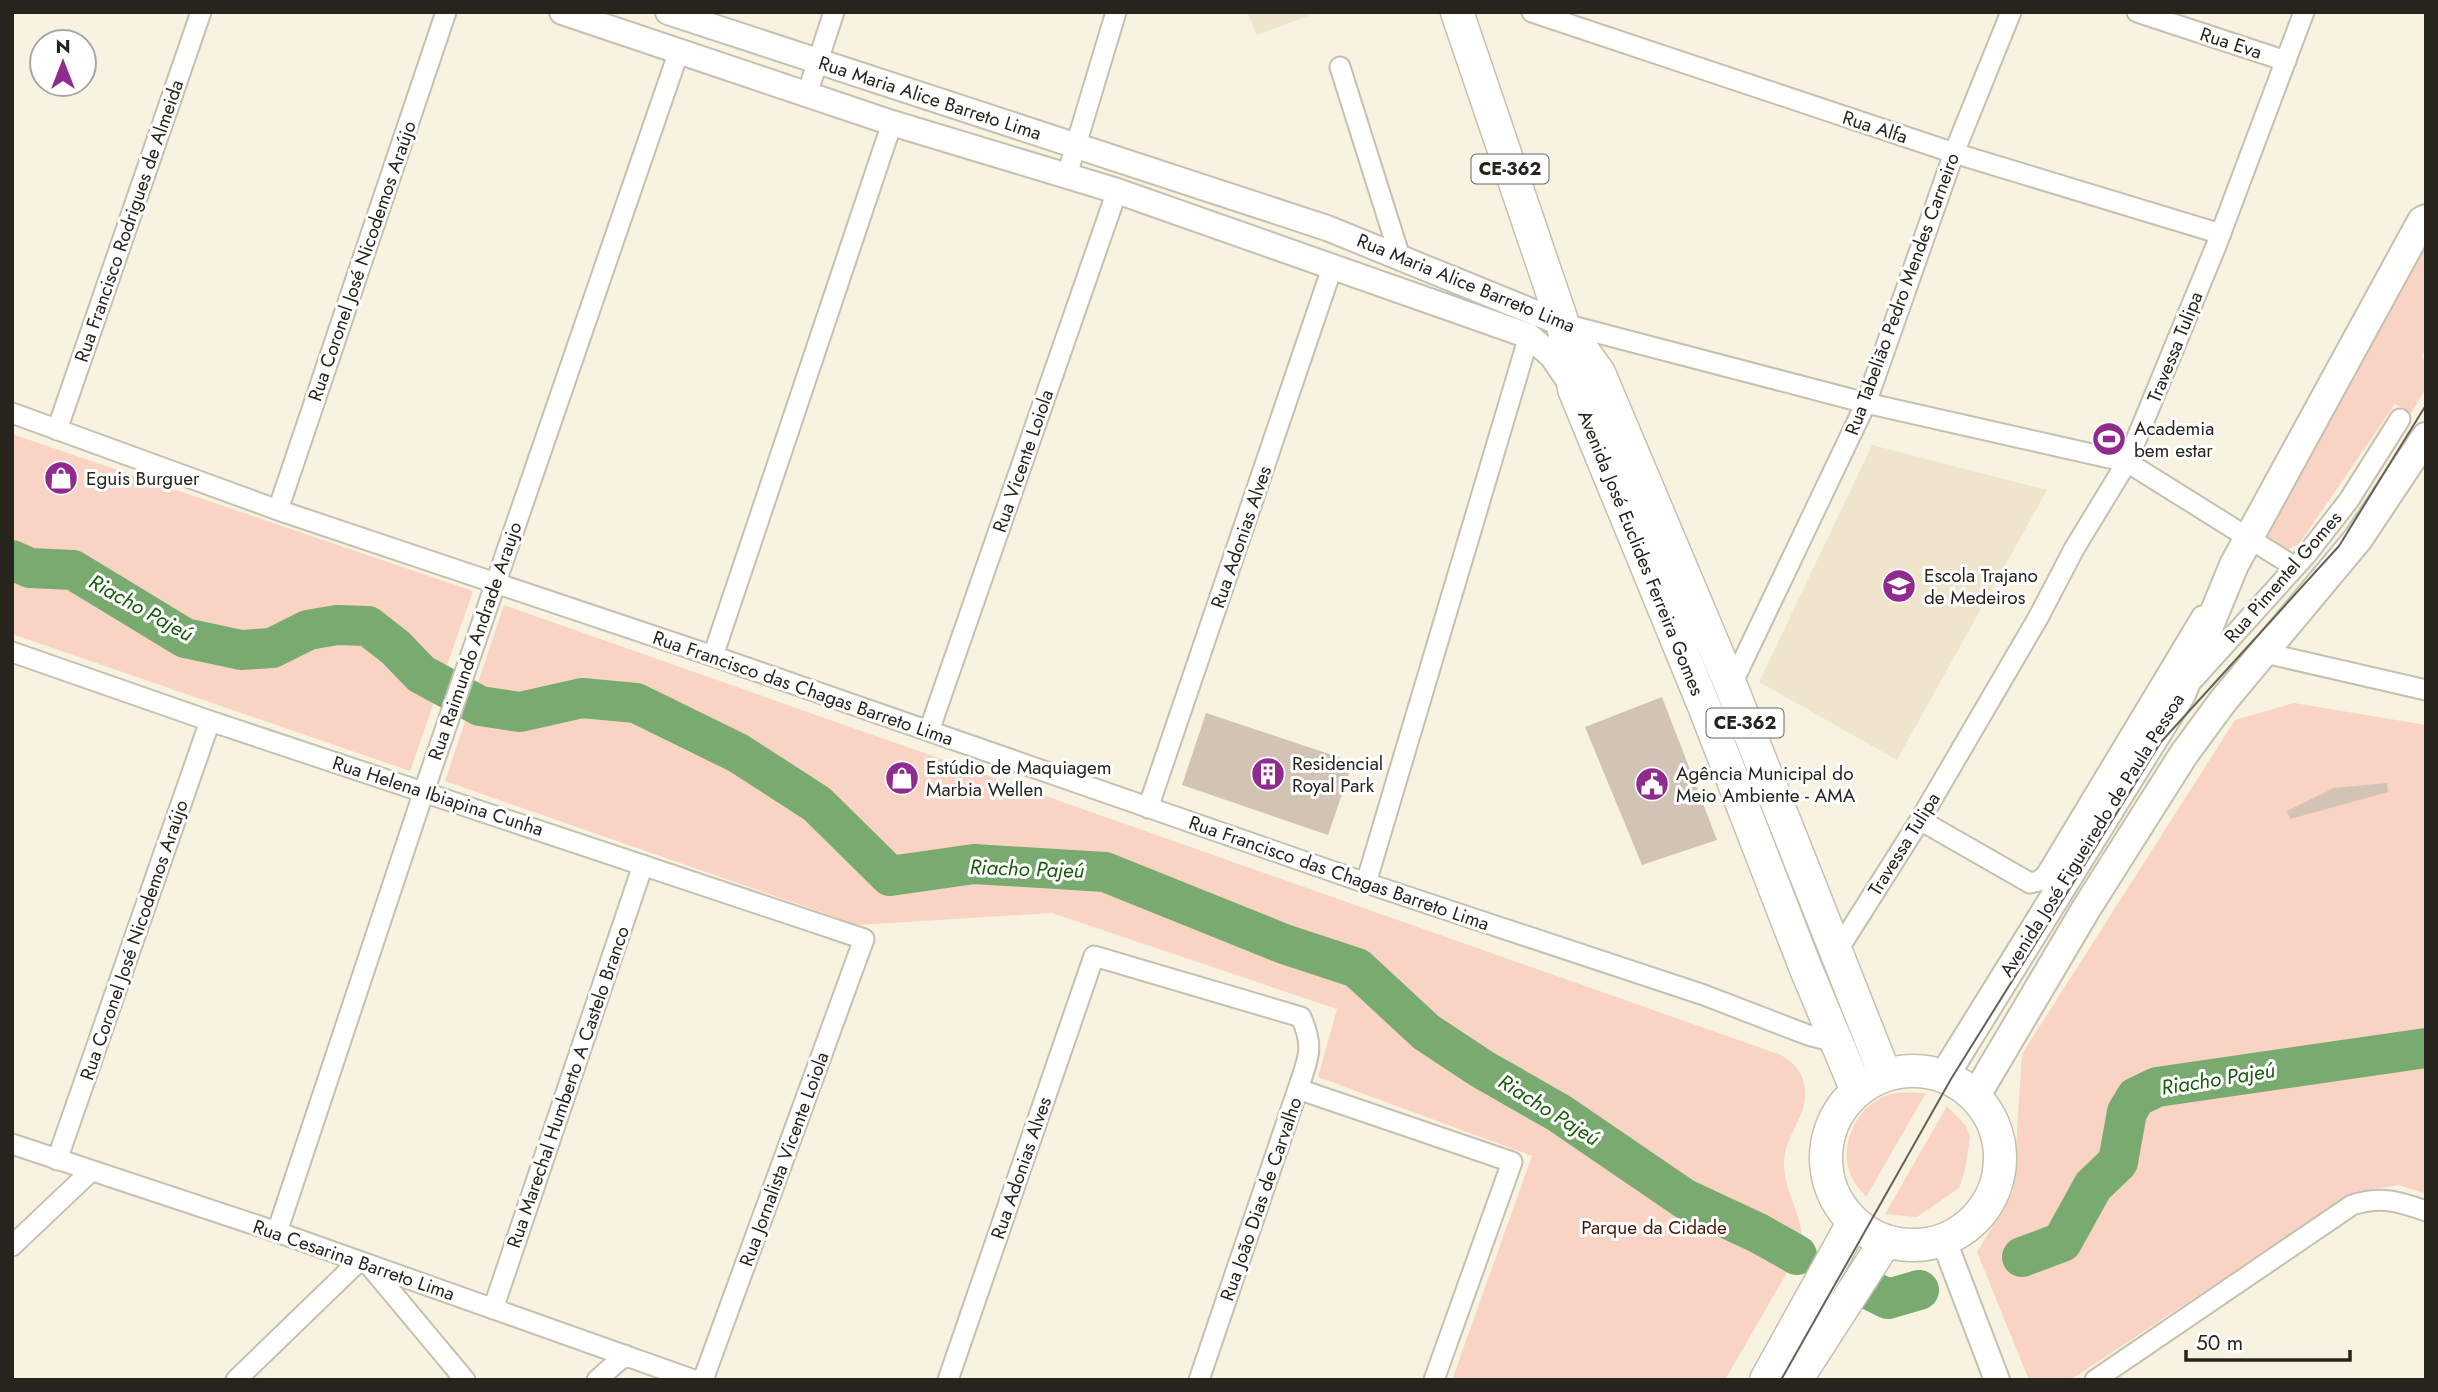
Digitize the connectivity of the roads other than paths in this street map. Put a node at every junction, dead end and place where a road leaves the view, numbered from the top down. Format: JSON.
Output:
{"nodes":[{"id":1,"x":201,"y":12,"type":"edge"},
{"id":2,"x":446,"y":12,"type":"edge"},
{"id":3,"x":562,"y":12,"type":"edge"},
{"id":4,"x":668,"y":12,"type":"edge"},
{"id":5,"x":834,"y":12,"type":"edge"},
{"id":6,"x":1116,"y":12,"type":"edge"},
{"id":7,"x":1532,"y":12,"type":"edge"},
{"id":8,"x":2011,"y":12,"type":"edge"},
{"id":9,"x":2137,"y":12,"type":"edge"},
{"id":10,"x":2304,"y":12,"type":"edge"},
{"id":11,"x":1458,"y":13,"type":"edge"},
{"id":12,"x":590,"y":17,"type":"edge"},
{"id":13,"x":679,"y":51,"type":"junction"},
{"id":14,"x":2286,"y":61,"type":"junction"},
{"id":15,"x":817,"y":62,"type":"junction"},
{"id":16,"x":1340,"y":67,"type":"dead end"},
{"id":17,"x":807,"y":94,"type":"junction"},
{"id":18,"x":892,"y":123,"type":"junction"},
{"id":19,"x":1077,"y":144,"type":"junction"},
{"id":20,"x":1954,"y":153,"type":"junction"},
{"id":21,"x":1067,"y":175,"type":"junction"},
{"id":22,"x":1117,"y":191,"type":"junction"},
{"id":23,"x":2424,"y":214,"type":"edge"},
{"id":24,"x":2221,"y":234,"type":"junction"},
{"id":25,"x":1400,"y":257,"type":"junction"},
{"id":26,"x":1333,"y":265,"type":"junction"},
{"id":27,"x":1563,"y":324,"type":"junction"},
{"id":28,"x":1529,"y":336,"type":"junction"},
{"id":29,"x":1574,"y":389,"type":"junction"},
{"id":30,"x":1866,"y":403,"type":"junction"},
{"id":31,"x":12,"y":413,"type":"edge"},
{"id":32,"x":2400,"y":419,"type":"dead end"},
{"id":33,"x":57,"y":429,"type":"junction"},
{"id":34,"x":2426,"y":437,"type":"edge"},
{"id":35,"x":2127,"y":462,"type":"junction"},
{"id":36,"x":278,"y":510,"type":"junction"},
{"id":37,"x":2248,"y":538,"type":"junction"},
{"id":38,"x":2234,"y":565,"type":"junction"},
{"id":39,"x":2295,"y":567,"type":"junction"},
{"id":40,"x":495,"y":583,"type":"junction"},
{"id":41,"x":12,"y":652,"type":"edge"},
{"id":42,"x":2265,"y":653,"type":"junction"},
{"id":43,"x":713,"y":656,"type":"junction"},
{"id":44,"x":1731,"y":686,"type":"junction"},
{"id":45,"x":2426,"y":690,"type":"edge"},
{"id":46,"x":2181,"y":694,"type":"junction"},
{"id":47,"x":210,"y":721,"type":"junction"},
{"id":48,"x":929,"y":731,"type":"junction"},
{"id":49,"x":424,"y":790,"type":"junction"},
{"id":50,"x":1148,"y":808,"type":"junction"},
{"id":51,"x":1920,"y":820,"type":"junction"},
{"id":52,"x":643,"y":865,"type":"junction"},
{"id":53,"x":1366,"y":883,"type":"junction"},
{"id":54,"x":864,"y":939,"type":"joint"},
{"id":55,"x":1836,"y":953,"type":"junction"},
{"id":56,"x":1301,"y":1017,"type":"joint"},
{"id":57,"x":1837,"y":1042,"type":"junction"},
{"id":58,"x":1880,"y":1063,"type":"junction"},
{"id":59,"x":1944,"y":1076,"type":"junction"},
{"id":60,"x":1298,"y":1089,"type":"junction"},
{"id":61,"x":1857,"y":1091,"type":"junction"},
{"id":62,"x":1976,"y":1097,"type":"junction"},
{"id":63,"x":12,"y":1144,"type":"edge"},
{"id":64,"x":57,"y":1160,"type":"junction"},
{"id":65,"x":90,"y":1171,"type":"junction"},
{"id":66,"x":2426,"y":1210,"type":"edge"},
{"id":67,"x":1853,"y":1223,"type":"junction"},
{"id":68,"x":277,"y":1232,"type":"junction"},
{"id":69,"x":1944,"y":1241,"type":"junction"},
{"id":70,"x":1885,"y":1242,"type":"junction"},
{"id":71,"x":12,"y":1246,"type":"edge"},
{"id":72,"x":363,"y":1263,"type":"junction"},
{"id":73,"x":493,"y":1309,"type":"junction"},
{"id":74,"x":625,"y":1354,"type":"junction"},
{"id":75,"x":236,"y":1380,"type":"edge"},
{"id":76,"x":465,"y":1380,"type":"edge"},
{"id":77,"x":597,"y":1380,"type":"edge"},
{"id":78,"x":694,"y":1380,"type":"edge"},
{"id":79,"x":703,"y":1380,"type":"edge"},
{"id":80,"x":948,"y":1380,"type":"edge"},
{"id":81,"x":1199,"y":1380,"type":"edge"},
{"id":82,"x":1434,"y":1380,"type":"edge"},
{"id":83,"x":1766,"y":1380,"type":"edge"},
{"id":84,"x":1796,"y":1380,"type":"edge"},
{"id":85,"x":1997,"y":1380,"type":"edge"},
{"id":86,"x":2095,"y":1380,"type":"edge"}],
"edges":[{"from":1,"to":33,"type":"street","name":"Rua Francisco Rodrigues de Almeida"},
{"from":2,"to":36,"type":"street","name":"Rua Coronel José Nicodemos Araújo"},
{"from":3,"to":12,"type":"street","name":"Rua Maria Alice Barreto Lima"},
{"from":4,"to":15,"type":"street","name":"Rua Maria Alice Barreto Lima"},
{"from":5,"to":15,"type":"street"},
{"from":6,"to":19,"type":"street"},
{"from":7,"to":20,"type":"street","name":"Rua Alfa"},
{"from":8,"to":20,"type":"street","name":"Rua Tabelião Pedro Mendes Carneiro"},
{"from":9,"to":14,"type":"street","name":"Rua Eva"},
{"from":10,"to":14,"type":"street","name":"Travessa Tulipa"},
{"from":11,"to":27,"type":"main road","name":"Avenida José Euclides Ferreira Gomes","number":"CE-362"},
{"from":12,"to":13,"type":"street","name":"Rua Maria Alice Barreto Lima"},
{"from":13,"to":17,"type":"street","name":"Rua Maria Alice Barreto Lima"},
{"from":13,"to":40,"type":"street","name":"Rua Raimundo Andrade Araujo"},
{"from":14,"to":24,"type":"street","name":"Travessa Tulipa"},
{"from":15,"to":17,"type":"street"},
{"from":15,"to":19,"type":"street","name":"Rua Maria Alice Barreto Lima"},
{"from":16,"to":25,"type":"street"},
{"from":17,"to":18,"type":"street","name":"Rua Maria Alice Barreto Lima"},
{"from":18,"to":21,"type":"street","name":"Rua Maria Alice Barreto Lima"},
{"from":18,"to":43,"type":"street"},
{"from":19,"to":21,"type":"street"},
{"from":19,"to":25,"type":"street","name":"Rua Maria Alice Barreto Lima"},
{"from":20,"to":24,"type":"street","name":"Rua Alfa"},
{"from":20,"to":30,"type":"street","name":"Rua Tabelião Pedro Mendes Carneiro"},
{"from":21,"to":22,"type":"street","name":"Rua Maria Alice Barreto Lima"},
{"from":22,"to":26,"type":"street","name":"Rua Maria Alice Barreto Lima"},
{"from":22,"to":48,"type":"street","name":"Rua Vicente Loiola"},
{"from":23,"to":37,"type":"main road","name":"Avenida José Figueiredo de Paula Pessoa"},
{"from":24,"to":35,"type":"street","name":"Travessa Tulipa"},
{"from":25,"to":27,"type":"street","name":"Rua Maria Alice Barreto Lima"},
{"from":26,"to":28,"type":"street","name":"Rua Maria Alice Barreto Lima"},
{"from":26,"to":50,"type":"street","name":"Rua Adonias Alves"},
{"from":27,"to":28,"type":"street"},
{"from":27,"to":29,"type":"main road","name":"Avenida José Euclides Ferreira Gomes","number":"CE-362"},
{"from":27,"to":30,"type":"street","name":"Rua Maria Alice Barreto Lima"},
{"from":27,"to":44,"type":"main road","name":"Avenida José Euclides Ferreira Gomes","number":"CE-362"},
{"from":28,"to":29,"type":"street","name":"Rua Maria Alice Barreto Lima"},
{"from":28,"to":53,"type":"street"},
{"from":29,"to":57,"type":"main road","name":"Avenida José Euclides Ferreira Gomes","number":"CE-362"},
{"from":30,"to":35,"type":"street","name":"Rua Maria Alice Barreto Lima"},
{"from":30,"to":44,"type":"street","name":"Rua Tabelião Pedro Mendes Carneiro"},
{"from":31,"to":33,"type":"street","name":"Rua Francisco das Chagas Barreto Lima"},
{"from":32,"to":39,"type":"street","name":"Rua Pimentel Gomes"},
{"from":33,"to":36,"type":"street","name":"Rua Francisco das Chagas Barreto Lima"},
{"from":34,"to":42,"type":"main road","name":"Avenida José Figueiredo de Paula Pessoa"},
{"from":35,"to":37,"type":"street","name":"Rua Maria Alice Barreto Lima"},
{"from":35,"to":51,"type":"street","name":"Travessa Tulipa"},
{"from":36,"to":40,"type":"street","name":"Rua Francisco das Chagas Barreto Lima"},
{"from":37,"to":38,"type":"main road","name":"Avenida José Figueiredo de Paula Pessoa"},
{"from":37,"to":39,"type":"street","name":"Rua Maria Alice Barreto Lima"},
{"from":38,"to":46,"type":"main road","name":"Avenida José Figueiredo de Paula Pessoa"},
{"from":38,"to":51,"type":"street"},
{"from":39,"to":46,"type":"street","name":"Rua Pimentel Gomes"},
{"from":40,"to":43,"type":"street","name":"Rua Francisco das Chagas Barreto Lima"},
{"from":40,"to":49,"type":"street","name":"Rua Raimundo Andrade Araujo"},
{"from":41,"to":47,"type":"street","name":"Rua Helena Ibiapina Cunha"},
{"from":42,"to":45,"type":"street"},
{"from":42,"to":62,"type":"main road","name":"Avenida José Figueiredo de Paula Pessoa"},
{"from":43,"to":48,"type":"street","name":"Rua Francisco das Chagas Barreto Lima"},
{"from":44,"to":55,"type":"main road","name":"Avenida José Euclides Ferreira Gomes","number":"CE-362"},
{"from":46,"to":59,"type":"main road","name":"Avenida José Figueiredo de Paula Pessoa"},
{"from":47,"to":49,"type":"street","name":"Rua Helena Ibiapina Cunha"},
{"from":47,"to":64,"type":"street","name":"Rua Coronel José Nicodemos Araújo"},
{"from":48,"to":50,"type":"street","name":"Rua Francisco das Chagas Barreto Lima"},
{"from":49,"to":52,"type":"street","name":"Rua Helena Ibiapina Cunha"},
{"from":49,"to":68,"type":"street","name":"Rua Raimundo Andrade Araujo"},
{"from":50,"to":53,"type":"street","name":"Rua Francisco das Chagas Barreto Lima"},
{"from":51,"to":55,"type":"street","name":"Travessa Tulipa"},
{"from":52,"to":54,"type":"street","name":"Rua Helena Ibiapina Cunha"},
{"from":52,"to":73,"type":"street","name":"Rua Marechal Humberto A Castelo Branco"},
{"from":53,"to":57,"type":"street","name":"Rua Francisco das Chagas Barreto Lima"},
{"from":54,"to":79,"type":"street","name":"Rua Jornalista Vicente Loiola"},
{"from":55,"to":58,"type":"main road","name":"Avenida José Euclides Ferreira Gomes","number":"CE-362"},
{"from":56,"to":60,"type":"street","name":"Rua João Dias de Carvalho"},
{"from":56,"to":80,"type":"street","name":"Rua Adonias Alves"},
{"from":57,"to":58,"type":"street","name":"Rua Francisco das Chagas Barreto Lima"},
{"from":57,"to":61,"type":"main road","name":"Avenida José Euclides Ferreira Gomes","number":"CE-362"},
{"from":58,"to":59,"type":"main road"},
{"from":58,"to":61,"type":"main road"},
{"from":59,"to":62,"type":"main road"},
{"from":60,"to":81,"type":"street","name":"Rua João Dias de Carvalho"},
{"from":60,"to":82,"type":"street"},
{"from":61,"to":67,"type":"main road"},
{"from":62,"to":69,"type":"main road"},
{"from":63,"to":64,"type":"street","name":"Rua Cesarina Barreto Lima"},
{"from":64,"to":65,"type":"street","name":"Rua Cesarina Barreto Lima"},
{"from":65,"to":68,"type":"street","name":"Rua Cesarina Barreto Lima"},
{"from":65,"to":71,"type":"street"},
{"from":66,"to":86,"type":"street"},
{"from":67,"to":70,"type":"main road"},
{"from":67,"to":83,"type":"main road"},
{"from":68,"to":72,"type":"street","name":"Rua Cesarina Barreto Lima"},
{"from":69,"to":70,"type":"main road"},
{"from":69,"to":85,"type":"street"},
{"from":70,"to":84,"type":"main road"},
{"from":72,"to":73,"type":"street","name":"Rua Cesarina Barreto Lima"},
{"from":72,"to":75,"type":"street"},
{"from":72,"to":76,"type":"street"},
{"from":73,"to":74,"type":"street","name":"Rua Cesarina Barreto Lima"},
{"from":74,"to":77,"type":"street"},
{"from":74,"to":78,"type":"street","name":"Rua Cesarina Barreto Lima"}]}
